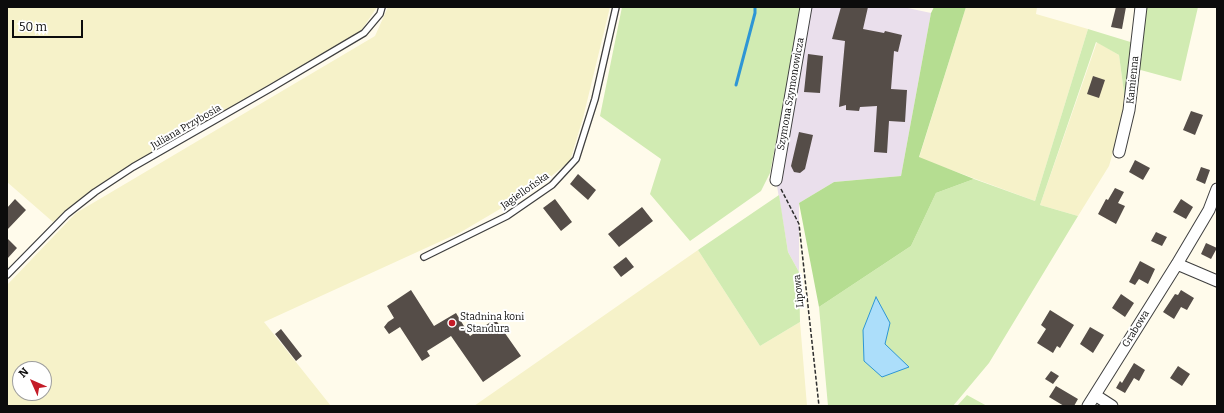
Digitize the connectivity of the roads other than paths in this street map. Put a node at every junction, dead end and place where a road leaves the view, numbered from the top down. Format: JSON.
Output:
{"nodes":[{"id":1,"x":382,"y":7,"type":"edge"},
{"id":2,"x":616,"y":7,"type":"edge"},
{"id":3,"x":806,"y":7,"type":"edge"},
{"id":4,"x":1141,"y":7,"type":"edge"},
{"id":5,"x":1119,"y":152,"type":"dead end"},
{"id":6,"x":776,"y":180,"type":"road end"},
{"id":7,"x":1217,"y":189,"type":"edge"},
{"id":8,"x":424,"y":257,"type":"dead end"},
{"id":9,"x":1177,"y":264,"type":"junction"},
{"id":10,"x":7,"y":275,"type":"edge"},
{"id":11,"x":1217,"y":281,"type":"edge"},
{"id":12,"x":1095,"y":395,"type":"junction"},
{"id":13,"x":1088,"y":406,"type":"edge"},
{"id":14,"x":1112,"y":406,"type":"edge"}],
"edges":[{"from":1,"to":10,"type":"lane","name":"Juliana Przybosia"},
{"from":2,"to":8,"type":"lane","name":"Jagiellońska"},
{"from":3,"to":6,"type":"street","name":"Szymona Szymonowicza"},
{"from":4,"to":5,"type":"street","name":"Kamienna"},
{"from":7,"to":9,"type":"street","name":"Grabowa"},
{"from":9,"to":11,"type":"street"},
{"from":9,"to":12,"type":"street","name":"Grabowa"},
{"from":12,"to":13,"type":"street","name":"Grabowa"},
{"from":12,"to":14,"type":"street"}]}
